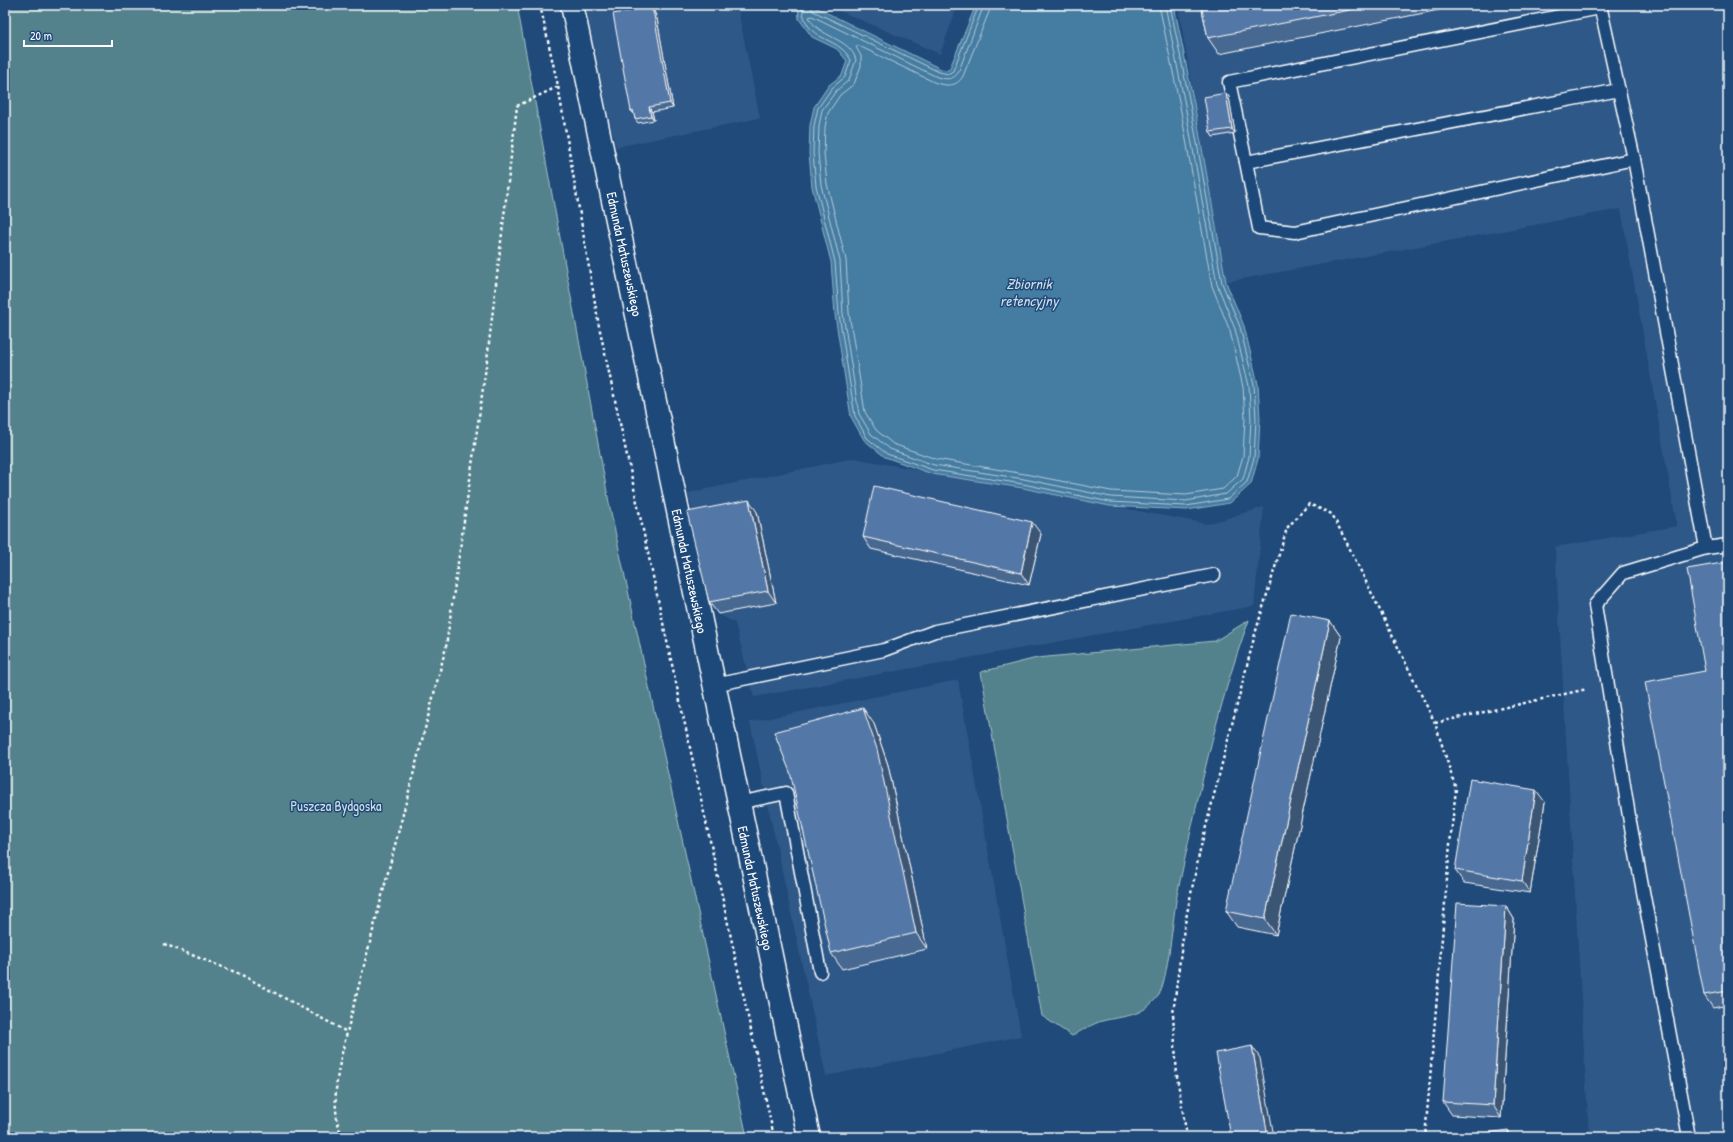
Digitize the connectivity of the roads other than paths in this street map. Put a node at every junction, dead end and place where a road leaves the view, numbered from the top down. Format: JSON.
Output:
{"nodes":[{"id":1,"x":572,"y":5,"type":"edge"},
{"id":2,"x":1600,"y":7,"type":"edge"},
{"id":3,"x":1619,"y":90,"type":"junction"},
{"id":4,"x":1634,"y":159,"type":"junction"},
{"id":5,"x":1246,"y":162,"type":"junction"},
{"id":6,"x":1728,"y":545,"type":"edge"},
{"id":7,"x":1706,"y":548,"type":"junction"},
{"id":8,"x":1214,"y":575,"type":"dead end"},
{"id":9,"x":714,"y":685,"type":"junction"},
{"id":10,"x":738,"y":803,"type":"junction"},
{"id":11,"x":820,"y":972,"type":"dead end"},
{"id":12,"x":808,"y":1137,"type":"edge"},
{"id":13,"x":1689,"y":1137,"type":"edge"}],
"edges":[{"from":1,"to":9,"type":"street","name":"Edmunda Matuszewskiego"},
{"from":2,"to":3,"type":"lane"},
{"from":2,"to":5,"type":"lane"},
{"from":3,"to":4,"type":"lane"},
{"from":3,"to":5,"type":"lane"},
{"from":4,"to":5,"type":"lane"},
{"from":4,"to":7,"type":"lane"},
{"from":6,"to":7,"type":"lane"},
{"from":7,"to":13,"type":"lane"},
{"from":8,"to":9,"type":"lane"},
{"from":9,"to":10,"type":"street","name":"Edmunda Matuszewskiego"},
{"from":10,"to":11,"type":"lane"},
{"from":10,"to":12,"type":"street","name":"Edmunda Matuszewskiego"}]}
